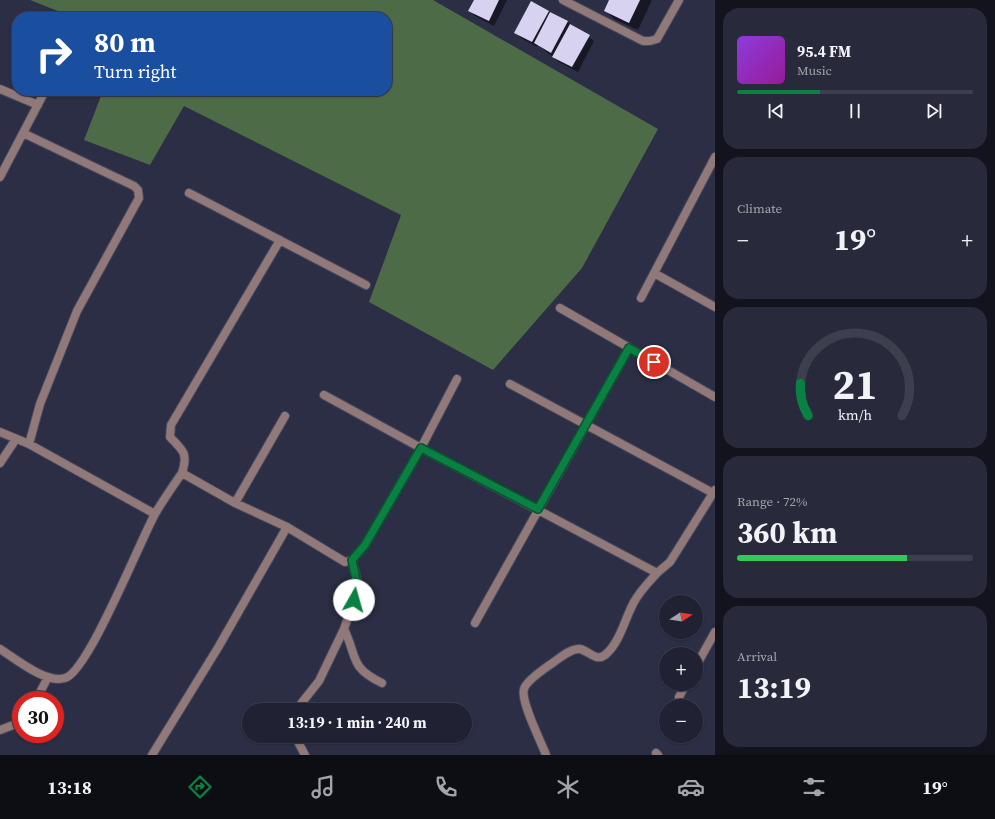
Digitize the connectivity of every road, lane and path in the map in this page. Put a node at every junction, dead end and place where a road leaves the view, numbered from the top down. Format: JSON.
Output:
{"nodes":[{"id":1,"x":563,"y":0,"type":"edge"},
{"id":2,"x":679,"y":0,"type":"edge"},
{"id":3,"x":0,"y":89,"type":"edge"},
{"id":4,"x":12,"y":94,"type":"edge"},
{"id":5,"x":17,"y":96,"type":"edge"},
{"id":6,"x":42,"y":96,"type":"edge"},
{"id":7,"x":38,"y":105,"type":"junction"},
{"id":8,"x":24,"y":134,"type":"junction"},
{"id":9,"x":715,"y":157,"type":"edge"},
{"id":10,"x":0,"y":177,"type":"edge"},
{"id":11,"x":189,"y":193,"type":"dead end"},
{"id":12,"x":280,"y":240,"type":"junction"},
{"id":13,"x":654,"y":274,"type":"junction"},
{"id":14,"x":366,"y":285,"type":"dead end"},
{"id":15,"x":641,"y":298,"type":"dead end"},
{"id":16,"x":715,"y":307,"type":"edge"},
{"id":17,"x":560,"y":308,"type":"dead end"},
{"id":18,"x":629,"y":348,"type":"junction"},
{"id":19,"x":457,"y":379,"type":"dead end"},
{"id":20,"x":510,"y":384,"type":"dead end"},
{"id":21,"x":324,"y":395,"type":"dead end"},
{"id":22,"x":715,"y":397,"type":"edge"},
{"id":23,"x":285,"y":416,"type":"dead end"},
{"id":24,"x":586,"y":424,"type":"junction"},
{"id":25,"x":0,"y":432,"type":"edge"},
{"id":26,"x":16,"y":439,"type":"junction"},
{"id":27,"x":29,"y":444,"type":"junction"},
{"id":28,"x":421,"y":448,"type":"junction"},
{"id":29,"x":0,"y":464,"type":"edge"},
{"id":30,"x":182,"y":473,"type":"junction"},
{"id":31,"x":714,"y":492,"type":"edge"},
{"id":32,"x":235,"y":503,"type":"junction"},
{"id":33,"x":538,"y":509,"type":"junction"},
{"id":34,"x":155,"y":514,"type":"junction"},
{"id":35,"x":287,"y":527,"type":"junction"},
{"id":36,"x":352,"y":560,"type":"junction"},
{"id":37,"x":657,"y":573,"type":"junction"},
{"id":38,"x":475,"y":623,"type":"dead end"},
{"id":39,"x":344,"y":629,"type":"junction"},
{"id":40,"x":715,"y":632,"type":"edge"},
{"id":41,"x":0,"y":649,"type":"edge"},
{"id":42,"x":703,"y":653,"type":"edge"},
{"id":43,"x":48,"y":677,"type":"junction"},
{"id":44,"x":382,"y":683,"type":"dead end"},
{"id":45,"x":41,"y":691,"type":"edge"},
{"id":46,"x":682,"y":691,"type":"edge"},
{"id":47,"x":679,"y":697,"type":"dead end"},
{"id":48,"x":302,"y":703,"type":"edge"},
{"id":49,"x":12,"y":725,"type":"edge"},
{"id":50,"x":0,"y":730,"type":"edge"},
{"id":51,"x":299,"y":743,"type":"edge"},
{"id":52,"x":152,"y":755,"type":"edge"},
{"id":53,"x":305,"y":755,"type":"edge"},
{"id":54,"x":546,"y":755,"type":"edge"}],
"edges":[{"from":1,"to":2,"type":"street"},
{"from":3,"to":4,"type":"street"},
{"from":5,"to":7,"type":"street"},
{"from":6,"to":7,"type":"street"},
{"from":7,"to":8,"type":"street"},
{"from":8,"to":10,"type":"street"},
{"from":8,"to":27,"type":"street"},
{"from":9,"to":13,"type":"street"},
{"from":11,"to":12,"type":"street"},
{"from":12,"to":14,"type":"street"},
{"from":12,"to":30,"type":"street"},
{"from":13,"to":15,"type":"street"},
{"from":13,"to":16,"type":"street"},
{"from":17,"to":18,"type":"street"},
{"from":18,"to":22,"type":"street"},
{"from":18,"to":24,"type":"street"},
{"from":19,"to":28,"type":"street"},
{"from":20,"to":24,"type":"street"},
{"from":21,"to":28,"type":"street"},
{"from":23,"to":32,"type":"street"},
{"from":24,"to":31,"type":"street"},
{"from":24,"to":33,"type":"street"},
{"from":25,"to":26,"type":"street"},
{"from":26,"to":27,"type":"street"},
{"from":26,"to":29,"type":"street"},
{"from":27,"to":34,"type":"street"},
{"from":28,"to":33,"type":"street"},
{"from":28,"to":36,"type":"street"},
{"from":30,"to":32,"type":"street"},
{"from":30,"to":34,"type":"street"},
{"from":31,"to":37,"type":"street"},
{"from":32,"to":35,"type":"street"},
{"from":33,"to":37,"type":"street"},
{"from":33,"to":38,"type":"street"},
{"from":34,"to":43,"type":"street"},
{"from":35,"to":36,"type":"street"},
{"from":35,"to":52,"type":"street"},
{"from":36,"to":39,"type":"street"},
{"from":37,"to":54,"type":"street"},
{"from":39,"to":44,"type":"street"},
{"from":39,"to":48,"type":"street"},
{"from":40,"to":42,"type":"street"},
{"from":41,"to":43,"type":"street"},
{"from":43,"to":45,"type":"street"},
{"from":46,"to":47,"type":"street"},
{"from":49,"to":50,"type":"street"},
{"from":51,"to":53,"type":"street"}]}
